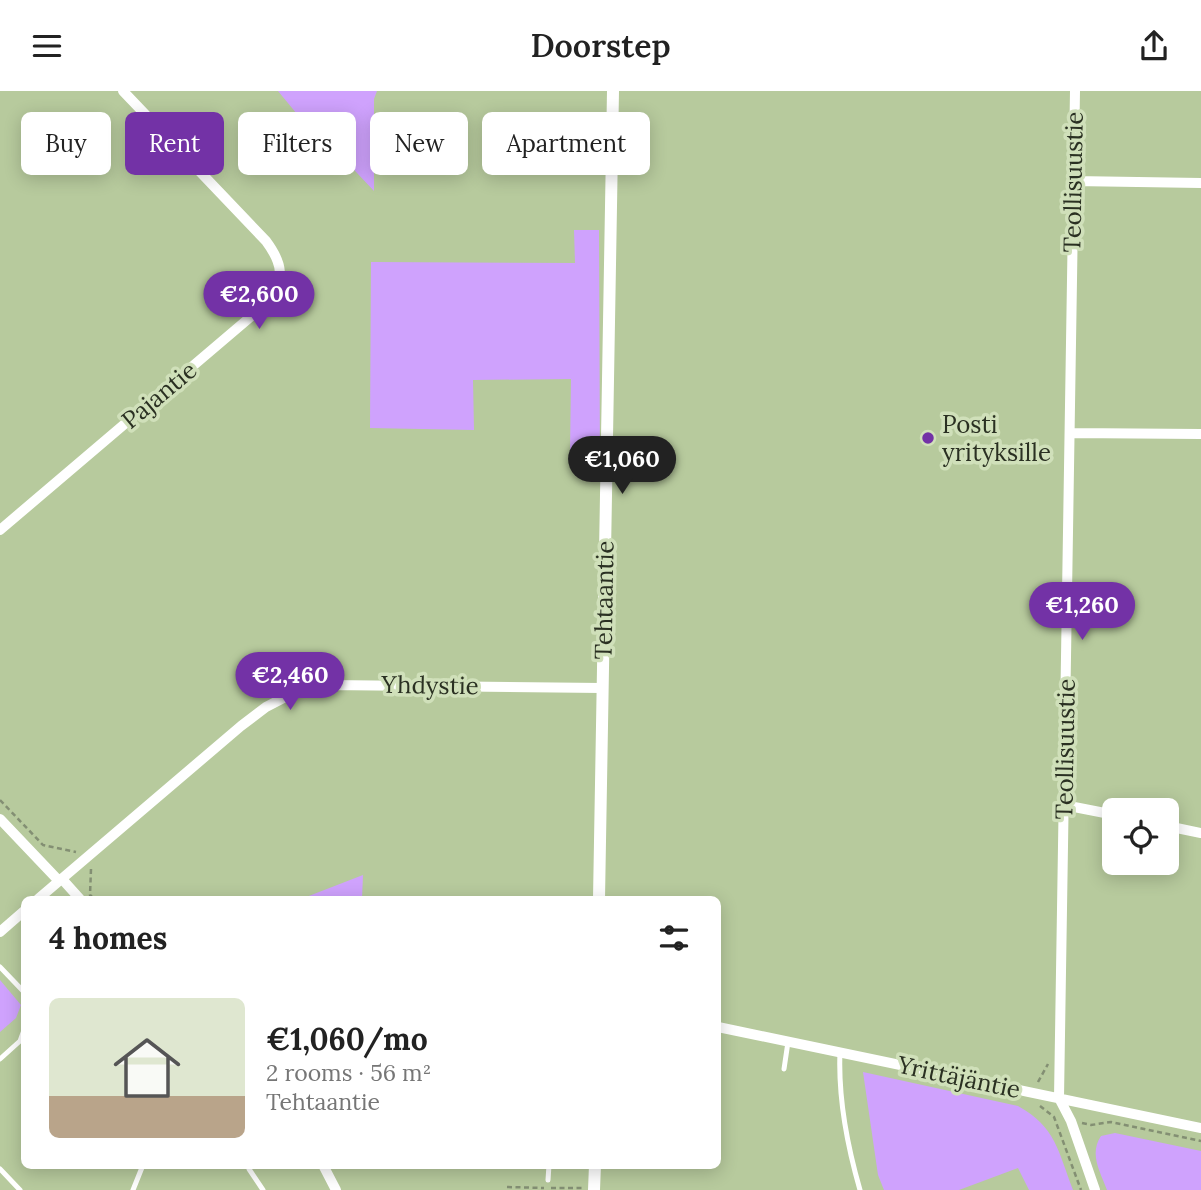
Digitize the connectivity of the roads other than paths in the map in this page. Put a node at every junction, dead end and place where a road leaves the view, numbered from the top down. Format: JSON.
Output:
{"nodes":[{"id":1,"x":123,"y":91,"type":"edge"},
{"id":2,"x":613,"y":91,"type":"edge"},
{"id":3,"x":1075,"y":91,"type":"edge"},
{"id":4,"x":1073,"y":181,"type":"junction"},
{"id":5,"x":1201,"y":183,"type":"edge"},
{"id":6,"x":1070,"y":433,"type":"junction"},
{"id":7,"x":1201,"y":434,"type":"edge"},
{"id":8,"x":0,"y":530,"type":"edge"},
{"id":9,"x":602,"y":688,"type":"junction"},
{"id":10,"x":1064,"y":805,"type":"junction"},
{"id":11,"x":1102,"y":812,"type":"edge"},
{"id":12,"x":0,"y":818,"type":"edge"},
{"id":13,"x":1179,"y":828,"type":"edge"},
{"id":14,"x":1201,"y":833,"type":"edge"},
{"id":15,"x":61,"y":880,"type":"junction"},
{"id":16,"x":42,"y":896,"type":"edge"},
{"id":17,"x":77,"y":896,"type":"edge"},
{"id":18,"x":599,"y":896,"type":"edge"},
{"id":19,"x":21,"y":914,"type":"edge"},
{"id":20,"x":0,"y":932,"type":"edge"},
{"id":21,"x":0,"y":967,"type":"edge"},
{"id":22,"x":21,"y":989,"type":"edge"},
{"id":23,"x":721,"y":1028,"type":"edge"},
{"id":24,"x":788,"y":1042,"type":"junction"},
{"id":25,"x":21,"y":1044,"type":"edge"},
{"id":26,"x":840,"y":1052,"type":"junction"},
{"id":27,"x":0,"y":1059,"type":"edge"},
{"id":28,"x":784,"y":1069,"type":"dead end"},
{"id":29,"x":1059,"y":1098,"type":"junction"},
{"id":30,"x":1201,"y":1128,"type":"edge"},
{"id":31,"x":140,"y":1169,"type":"edge"},
{"id":32,"x":248,"y":1169,"type":"edge"},
{"id":33,"x":325,"y":1169,"type":"edge"},
{"id":34,"x":549,"y":1169,"type":"edge"},
{"id":35,"x":595,"y":1169,"type":"edge"},
{"id":36,"x":0,"y":1170,"type":"edge"},
{"id":37,"x":548,"y":1180,"type":"dead end"},
{"id":38,"x":594,"y":1189,"type":"edge"},
{"id":39,"x":20,"y":1190,"type":"edge"},
{"id":40,"x":133,"y":1190,"type":"edge"},
{"id":41,"x":264,"y":1190,"type":"edge"},
{"id":42,"x":336,"y":1190,"type":"edge"},
{"id":43,"x":860,"y":1190,"type":"edge"},
{"id":44,"x":1095,"y":1190,"type":"edge"}],
"edges":[{"from":1,"to":8,"type":"street","name":"Pajantie"},
{"from":2,"to":9,"type":"street","name":"Tehtaantie"},
{"from":3,"to":4,"type":"street","name":"Teollisuustie"},
{"from":4,"to":5,"type":"street"},
{"from":4,"to":6,"type":"street","name":"Teollisuustie"},
{"from":6,"to":7,"type":"street"},
{"from":6,"to":10,"type":"street","name":"Teollisuustie"},
{"from":9,"to":15,"type":"street","name":"Yhdystie"},
{"from":9,"to":18,"type":"street","name":"Tehtaantie"},
{"from":10,"to":11,"type":"street"},
{"from":10,"to":29,"type":"street","name":"Teollisuustie"},
{"from":12,"to":15,"type":"street"},
{"from":13,"to":14,"type":"street"},
{"from":15,"to":16,"type":"street","name":"Yhdystie"},
{"from":15,"to":17,"type":"street"},
{"from":19,"to":20,"type":"street"},
{"from":21,"to":22,"type":"lane"},
{"from":23,"to":24,"type":"street","name":"Yrittäjäntie"},
{"from":24,"to":26,"type":"street","name":"Yrittäjäntie"},
{"from":24,"to":28,"type":"lane"},
{"from":25,"to":27,"type":"lane"},
{"from":26,"to":29,"type":"street","name":"Yrittäjäntie"},
{"from":26,"to":43,"type":"lane"},
{"from":29,"to":30,"type":"street","name":"Yrittäjäntie"},
{"from":29,"to":44,"type":"street","name":"Teollisuustie"},
{"from":31,"to":40,"type":"lane"},
{"from":32,"to":41,"type":"lane"},
{"from":33,"to":42,"type":"street"},
{"from":34,"to":37,"type":"lane"},
{"from":35,"to":38,"type":"street"},
{"from":36,"to":39,"type":"lane"}]}
